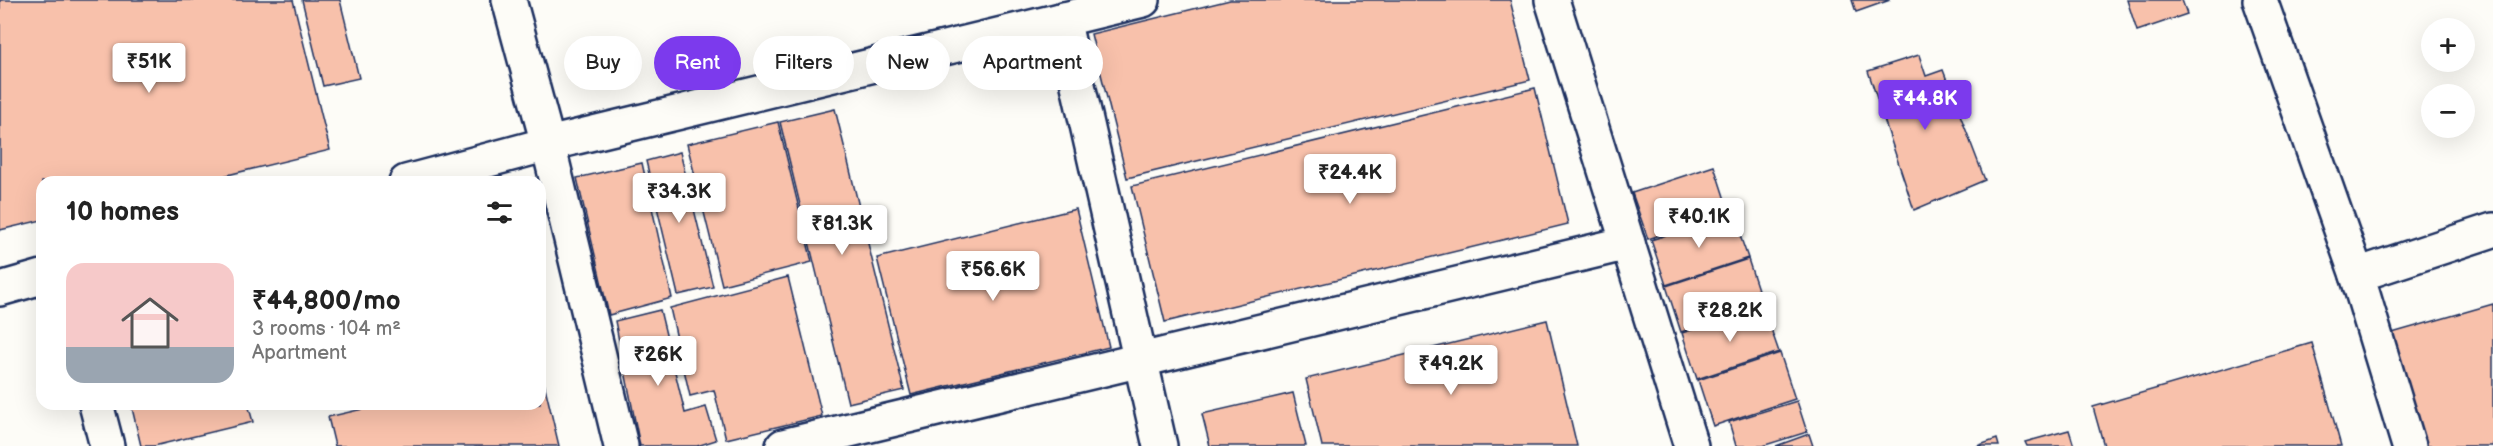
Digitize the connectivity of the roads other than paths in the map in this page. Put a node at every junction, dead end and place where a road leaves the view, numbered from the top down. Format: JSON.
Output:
{"nodes":[{"id":1,"x":509,"y":0,"type":"edge"},
{"id":2,"x":1143,"y":0,"type":"edge"},
{"id":3,"x":1552,"y":0,"type":"edge"},
{"id":4,"x":2260,"y":0,"type":"edge"},
{"id":5,"x":1063,"y":19,"type":"junction"},
{"id":6,"x":548,"y":144,"type":"junction"},
{"id":7,"x":428,"y":176,"type":"edge"},
{"id":8,"x":2493,"y":230,"type":"edge"},
{"id":9,"x":1628,"y":243,"type":"junction"},
{"id":10,"x":2357,"y":275,"type":"junction"},
{"id":11,"x":36,"y":279,"type":"edge"},
{"id":12,"x":0,"y":288,"type":"edge"},
{"id":13,"x":1141,"y":360,"type":"junction"},
{"id":14,"x":98,"y":410,"type":"edge"},
{"id":15,"x":107,"y":446,"type":"edge"},
{"id":16,"x":621,"y":446,"type":"edge"},
{"id":17,"x":783,"y":446,"type":"edge"},
{"id":18,"x":1160,"y":446,"type":"edge"},
{"id":19,"x":1691,"y":446,"type":"edge"},
{"id":20,"x":2409,"y":446,"type":"edge"}],
"edges":[{"from":1,"to":6,"type":"street"},
{"from":2,"to":5,"type":"street"},
{"from":3,"to":9,"type":"street"},
{"from":4,"to":10,"type":"street"},
{"from":5,"to":6,"type":"street"},
{"from":5,"to":13,"type":"street"},
{"from":6,"to":7,"type":"street"},
{"from":6,"to":16,"type":"street"},
{"from":8,"to":10,"type":"street"},
{"from":9,"to":13,"type":"street"},
{"from":9,"to":19,"type":"street"},
{"from":10,"to":20,"type":"street"},
{"from":11,"to":12,"type":"street"},
{"from":13,"to":17,"type":"street"},
{"from":13,"to":18,"type":"street"},
{"from":14,"to":15,"type":"street"}]}
